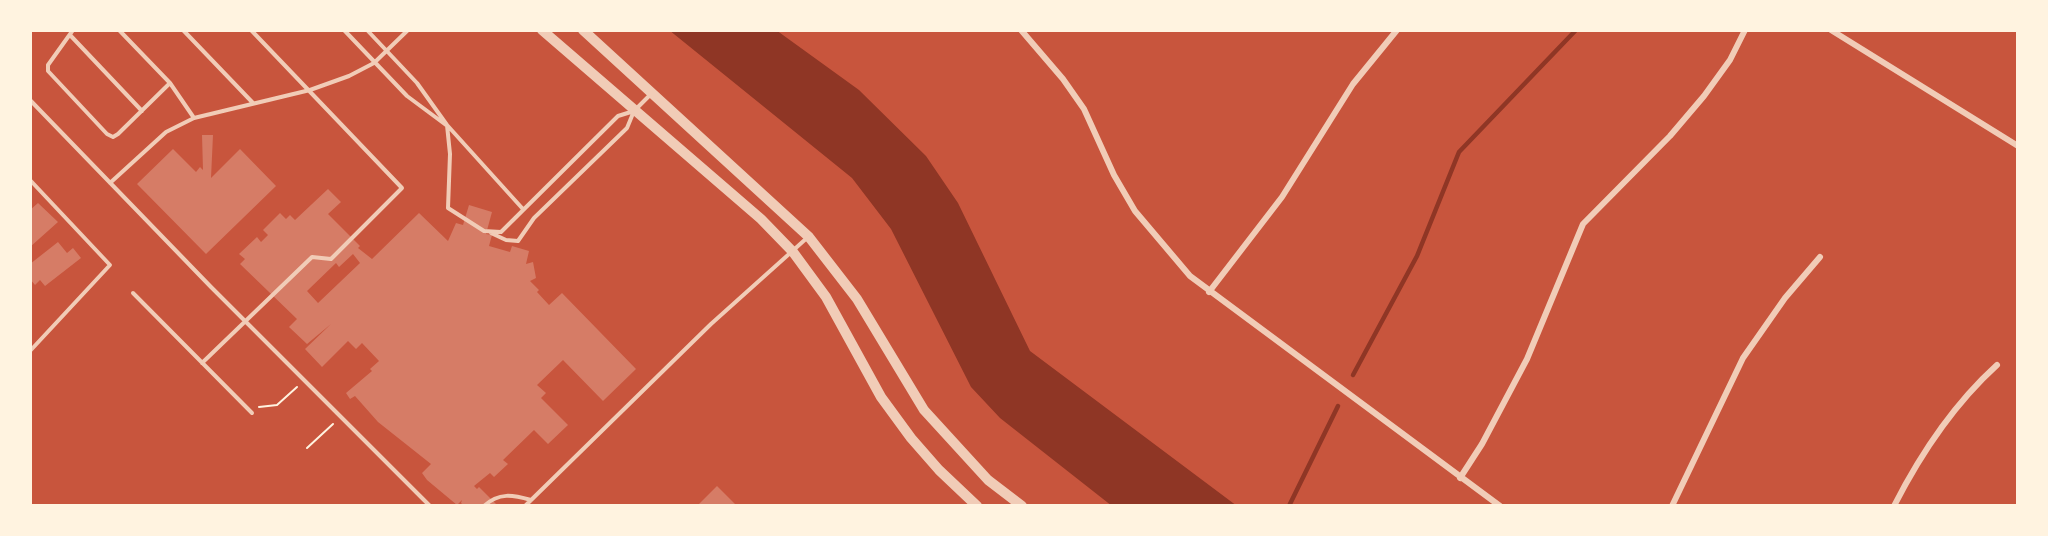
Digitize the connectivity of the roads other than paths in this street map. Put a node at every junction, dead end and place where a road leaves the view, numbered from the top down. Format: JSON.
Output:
{"nodes":[{"id":1,"x":74,"y":30,"type":"edge"},
{"id":2,"x":119,"y":30,"type":"edge"},
{"id":3,"x":183,"y":30,"type":"edge"},
{"id":4,"x":250,"y":30,"type":"edge"},
{"id":5,"x":344,"y":30,"type":"edge"},
{"id":6,"x":368,"y":30,"type":"edge"},
{"id":7,"x":408,"y":30,"type":"edge"},
{"id":8,"x":542,"y":30,"type":"edge"},
{"id":9,"x":582,"y":30,"type":"edge"},
{"id":10,"x":1021,"y":30,"type":"edge"},
{"id":11,"x":1397,"y":30,"type":"edge"},
{"id":12,"x":1745,"y":30,"type":"edge"},
{"id":13,"x":1831,"y":30,"type":"edge"},
{"id":14,"x":70,"y":35,"type":"junction"},
{"id":15,"x":387,"y":50,"type":"junction"},
{"id":16,"x":374,"y":63,"type":"junction"},
{"id":17,"x":170,"y":83,"type":"junction"},
{"id":18,"x":310,"y":90,"type":"junction"},
{"id":19,"x":652,"y":92,"type":"junction"},
{"id":20,"x":30,"y":100,"type":"edge"},
{"id":21,"x":254,"y":104,"type":"junction"},
{"id":22,"x":141,"y":111,"type":"junction"},
{"id":23,"x":634,"y":111,"type":"junction"},
{"id":24,"x":194,"y":117,"type":"junction"},
{"id":25,"x":447,"y":125,"type":"junction"},
{"id":26,"x":2018,"y":146,"type":"edge"},
{"id":27,"x":30,"y":180,"type":"edge"},
{"id":28,"x":110,"y":183,"type":"junction"},
{"id":29,"x":522,"y":208,"type":"junction"},
{"id":30,"x":484,"y":231,"type":"junction"},
{"id":31,"x":809,"y":237,"type":"junction"},
{"id":32,"x":794,"y":252,"type":"junction"},
{"id":33,"x":1820,"y":257,"type":"dead end"},
{"id":34,"x":1209,"y":292,"type":"junction"},
{"id":35,"x":133,"y":293,"type":"dead end"},
{"id":36,"x":246,"y":320,"type":"junction"},
{"id":37,"x":30,"y":351,"type":"edge"},
{"id":38,"x":202,"y":363,"type":"junction"},
{"id":39,"x":1996,"y":365,"type":"dead end"},
{"id":40,"x":252,"y":413,"type":"dead end"},
{"id":41,"x":1460,"y":478,"type":"junction"},
{"id":42,"x":531,"y":500,"type":"junction"},
{"id":43,"x":430,"y":506,"type":"edge"},
{"id":44,"x":484,"y":506,"type":"edge"},
{"id":45,"x":525,"y":506,"type":"edge"},
{"id":46,"x":977,"y":506,"type":"edge"},
{"id":47,"x":1022,"y":506,"type":"edge"},
{"id":48,"x":1500,"y":506,"type":"edge"},
{"id":49,"x":1672,"y":506,"type":"edge"},
{"id":50,"x":1894,"y":506,"type":"edge"}],
"edges":[{"from":1,"to":14,"type":"lane"},
{"from":2,"to":17,"type":"lane"},
{"from":3,"to":21,"type":"lane"},
{"from":4,"to":18,"type":"lane"},
{"from":5,"to":16,"type":"lane"},
{"from":6,"to":15,"type":"lane"},
{"from":7,"to":15,"type":"lane"},
{"from":8,"to":23,"type":"street"},
{"from":9,"to":19,"type":"street"},
{"from":10,"to":34,"type":"street"},
{"from":11,"to":34,"type":"street"},
{"from":12,"to":41,"type":"street"},
{"from":13,"to":26,"type":"street"},
{"from":14,"to":22,"type":"lane"},
{"from":14,"to":22,"type":"lane"},
{"from":15,"to":16,"type":"lane"},
{"from":15,"to":25,"type":"lane"},
{"from":16,"to":18,"type":"lane"},
{"from":16,"to":25,"type":"lane"},
{"from":17,"to":22,"type":"lane"},
{"from":17,"to":24,"type":"lane"},
{"from":18,"to":21,"type":"lane"},
{"from":18,"to":36,"type":"lane"},
{"from":19,"to":23,"type":"lane"},
{"from":19,"to":31,"type":"street"},
{"from":20,"to":28,"type":"lane"},
{"from":21,"to":24,"type":"lane"},
{"from":23,"to":29,"type":"lane"},
{"from":23,"to":30,"type":"lane"},
{"from":23,"to":32,"type":"street"},
{"from":24,"to":28,"type":"lane"},
{"from":25,"to":29,"type":"lane"},
{"from":25,"to":30,"type":"lane"},
{"from":27,"to":37,"type":"lane"},
{"from":28,"to":36,"type":"lane"},
{"from":29,"to":30,"type":"lane"},
{"from":31,"to":32,"type":"lane"},
{"from":31,"to":47,"type":"street"},
{"from":32,"to":42,"type":"lane"},
{"from":32,"to":46,"type":"street"},
{"from":33,"to":49,"type":"street"},
{"from":34,"to":41,"type":"street"},
{"from":35,"to":38,"type":"lane"},
{"from":36,"to":38,"type":"lane"},
{"from":36,"to":43,"type":"lane"},
{"from":38,"to":40,"type":"lane"},
{"from":39,"to":50,"type":"street"},
{"from":41,"to":48,"type":"street"},
{"from":42,"to":44,"type":"lane"},
{"from":42,"to":45,"type":"lane"}]}
